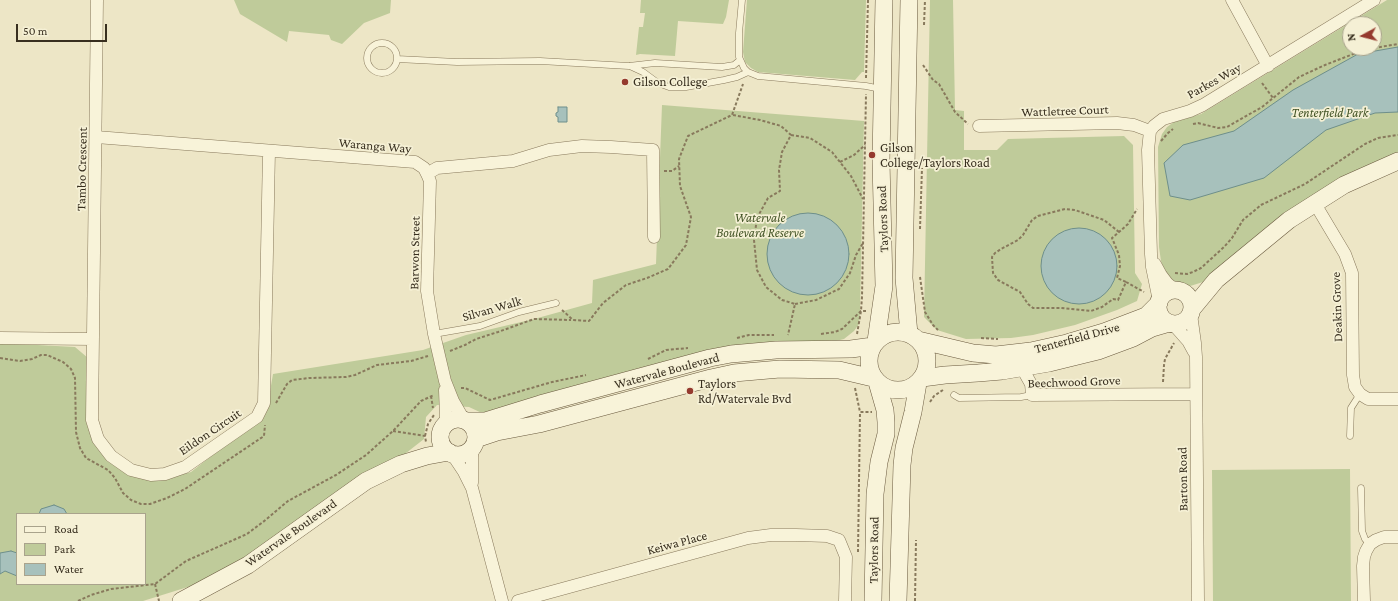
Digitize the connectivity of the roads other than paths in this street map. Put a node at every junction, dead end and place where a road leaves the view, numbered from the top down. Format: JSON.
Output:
{"nodes":[{"id":1,"x":98,"y":0,"type":"edge"},
{"id":2,"x":742,"y":0,"type":"edge"},
{"id":3,"x":884,"y":0,"type":"edge"},
{"id":4,"x":909,"y":0,"type":"edge"},
{"id":5,"x":1232,"y":0,"type":"edge"},
{"id":6,"x":1374,"y":0,"type":"edge"},
{"id":7,"x":908,"y":47,"type":"junction"},
{"id":8,"x":397,"y":59,"type":"junction"},
{"id":9,"x":740,"y":60,"type":"junction"},
{"id":10,"x":629,"y":66,"type":"junction"},
{"id":11,"x":1268,"y":66,"type":"junction"},
{"id":12,"x":748,"y":72,"type":"junction"},
{"id":13,"x":883,"y":90,"type":"junction"},
{"id":14,"x":979,"y":126,"type":"road end"},
{"id":15,"x":1150,"y":131,"type":"junction"},
{"id":16,"x":96,"y":137,"type":"junction"},
{"id":17,"x":269,"y":151,"type":"junction"},
{"id":18,"x":1398,"y":161,"type":"edge"},
{"id":19,"x":427,"y":174,"type":"junction"},
{"id":20,"x":1314,"y":202,"type":"junction"},
{"id":21,"x":654,"y":237,"type":"dead end"},
{"id":22,"x":1216,"y":280,"type":"junction"},
{"id":23,"x":1167,"y":293,"type":"junction"},
{"id":24,"x":556,"y":303,"type":"road end"},
{"id":25,"x":1191,"y":311,"type":"junction"},
{"id":26,"x":1175,"y":327,"type":"junction"},
{"id":27,"x":434,"y":334,"type":"junction"},
{"id":28,"x":914,"y":337,"type":"junction"},
{"id":29,"x":0,"y":338,"type":"edge"},
{"id":30,"x":93,"y":339,"type":"junction"},
{"id":31,"x":874,"y":343,"type":"junction"},
{"id":32,"x":1196,"y":357,"type":"junction"},
{"id":33,"x":1022,"y":368,"type":"junction"},
{"id":34,"x":875,"y":380,"type":"junction"},
{"id":35,"x":920,"y":381,"type":"junction"},
{"id":36,"x":446,"y":387,"type":"junction"},
{"id":37,"x":1196,"y":394,"type":"junction"},
{"id":38,"x":1360,"y":394,"type":"junction"},
{"id":39,"x":954,"y":395,"type":"dead end"},
{"id":40,"x":1032,"y":395,"type":"junction"},
{"id":41,"x":1398,"y":399,"type":"edge"},
{"id":42,"x":465,"y":420,"type":"junction"},
{"id":43,"x":444,"y":426,"type":"junction"},
{"id":44,"x":1350,"y":436,"type":"dead end"},
{"id":45,"x":475,"y":442,"type":"junction"},
{"id":46,"x":451,"y":453,"type":"junction"},
{"id":47,"x":401,"y":464,"type":"junction"},
{"id":48,"x":472,"y":488,"type":"junction"},
{"id":49,"x":1361,"y":488,"type":"dead end"},
{"id":50,"x":1398,"y":537,"type":"edge"},
{"id":51,"x":1370,"y":544,"type":"junction"},
{"id":52,"x":181,"y":601,"type":"edge"},
{"id":53,"x":502,"y":601,"type":"edge"},
{"id":54,"x":518,"y":601,"type":"edge"},
{"id":55,"x":845,"y":601,"type":"edge"},
{"id":56,"x":873,"y":601,"type":"edge"},
{"id":57,"x":898,"y":601,"type":"edge"},
{"id":58,"x":1198,"y":601,"type":"edge"},
{"id":59,"x":1364,"y":601,"type":"edge"}],
"edges":[{"from":1,"to":16,"type":"street","name":"Tambo Crescent"},
{"from":2,"to":9,"type":"lane"},
{"from":3,"to":13,"type":"street","name":"Taylors Road"},
{"from":4,"to":7,"type":"street","name":"Taylors Road"},
{"from":5,"to":11,"type":"street"},
{"from":6,"to":11,"type":"street","name":"Parkes Way"},
{"from":7,"to":13,"type":"street"},
{"from":7,"to":28,"type":"street","name":"Taylors Road"},
{"from":8,"to":8,"type":"lane"},
{"from":8,"to":10,"type":"lane"},
{"from":9,"to":10,"type":"lane"},
{"from":9,"to":12,"type":"lane"},
{"from":10,"to":12,"type":"lane"},
{"from":11,"to":15,"type":"street","name":"Parkes Way"},
{"from":12,"to":13,"type":"lane"},
{"from":13,"to":31,"type":"street","name":"Taylors Road"},
{"from":14,"to":15,"type":"street","name":"Wattletree Court"},
{"from":15,"to":23,"type":"street"},
{"from":16,"to":17,"type":"street","name":"Waranga Way"},
{"from":16,"to":30,"type":"street","name":"Tambo Crescent"},
{"from":17,"to":19,"type":"street","name":"Waranga Way"},
{"from":17,"to":30,"type":"street","name":"Eildon Circuit"},
{"from":18,"to":20,"type":"street","name":"Tenterfield Drive"},
{"from":19,"to":21,"type":"street"},
{"from":19,"to":27,"type":"street","name":"Barwon Street"},
{"from":20,"to":22,"type":"street","name":"Tenterfield Drive"},
{"from":20,"to":38,"type":"street","name":"Deakin Grove"},
{"from":22,"to":23,"type":"street","name":"Tenterfield Drive"},
{"from":22,"to":25,"type":"street","name":"Tenterfield Drive"},
{"from":23,"to":25,"type":"street"},
{"from":23,"to":26,"type":"street"},
{"from":23,"to":28,"type":"street","name":"Tenterfield Drive"},
{"from":24,"to":27,"type":"lane","name":"Silvan Walk"},
{"from":25,"to":26,"type":"street"},
{"from":25,"to":32,"type":"street","name":"Barton Road"},
{"from":26,"to":32,"type":"street","name":"Barton Road"},
{"from":26,"to":33,"type":"street","name":"Tenterfield Drive"},
{"from":27,"to":36,"type":"street","name":"Barwon Street"},
{"from":28,"to":31,"type":"street"},
{"from":28,"to":35,"type":"street"},
{"from":29,"to":30,"type":"street"},
{"from":31,"to":34,"type":"street"},
{"from":31,"to":42,"type":"street","name":"Watervale Boulevard"},
{"from":32,"to":37,"type":"street","name":"Barton Road"},
{"from":33,"to":35,"type":"street","name":"Tenterfield Drive"},
{"from":33,"to":40,"type":"street","name":"Tenterfield Drive"},
{"from":34,"to":35,"type":"street"},
{"from":34,"to":45,"type":"street","name":"Watervale Boulevard"},
{"from":34,"to":56,"type":"street","name":"Taylors Road"},
{"from":35,"to":57,"type":"street","name":"Taylors Road"},
{"from":36,"to":42,"type":"street","name":"Barwon Street"},
{"from":36,"to":43,"type":"street","name":"Barwon Street"},
{"from":37,"to":40,"type":"street","name":"Beechwood Grove"},
{"from":37,"to":58,"type":"street","name":"Barton Road"},
{"from":38,"to":41,"type":"street"},
{"from":38,"to":44,"type":"lane"},
{"from":39,"to":40,"type":"lane","name":"Beechwood Grove"},
{"from":42,"to":43,"type":"street"},
{"from":42,"to":45,"type":"street"},
{"from":43,"to":46,"type":"street"},
{"from":43,"to":47,"type":"street","name":"Watervale Boulevard"},
{"from":45,"to":46,"type":"street"},
{"from":45,"to":48,"type":"street"},
{"from":46,"to":47,"type":"street","name":"Watervale Boulevard"},
{"from":46,"to":48,"type":"street"},
{"from":47,"to":52,"type":"street","name":"Watervale Boulevard"},
{"from":48,"to":53,"type":"street"},
{"from":49,"to":51,"type":"lane"},
{"from":50,"to":51,"type":"street"},
{"from":51,"to":59,"type":"street"},
{"from":54,"to":55,"type":"street","name":"Keiwa Place"}]}
